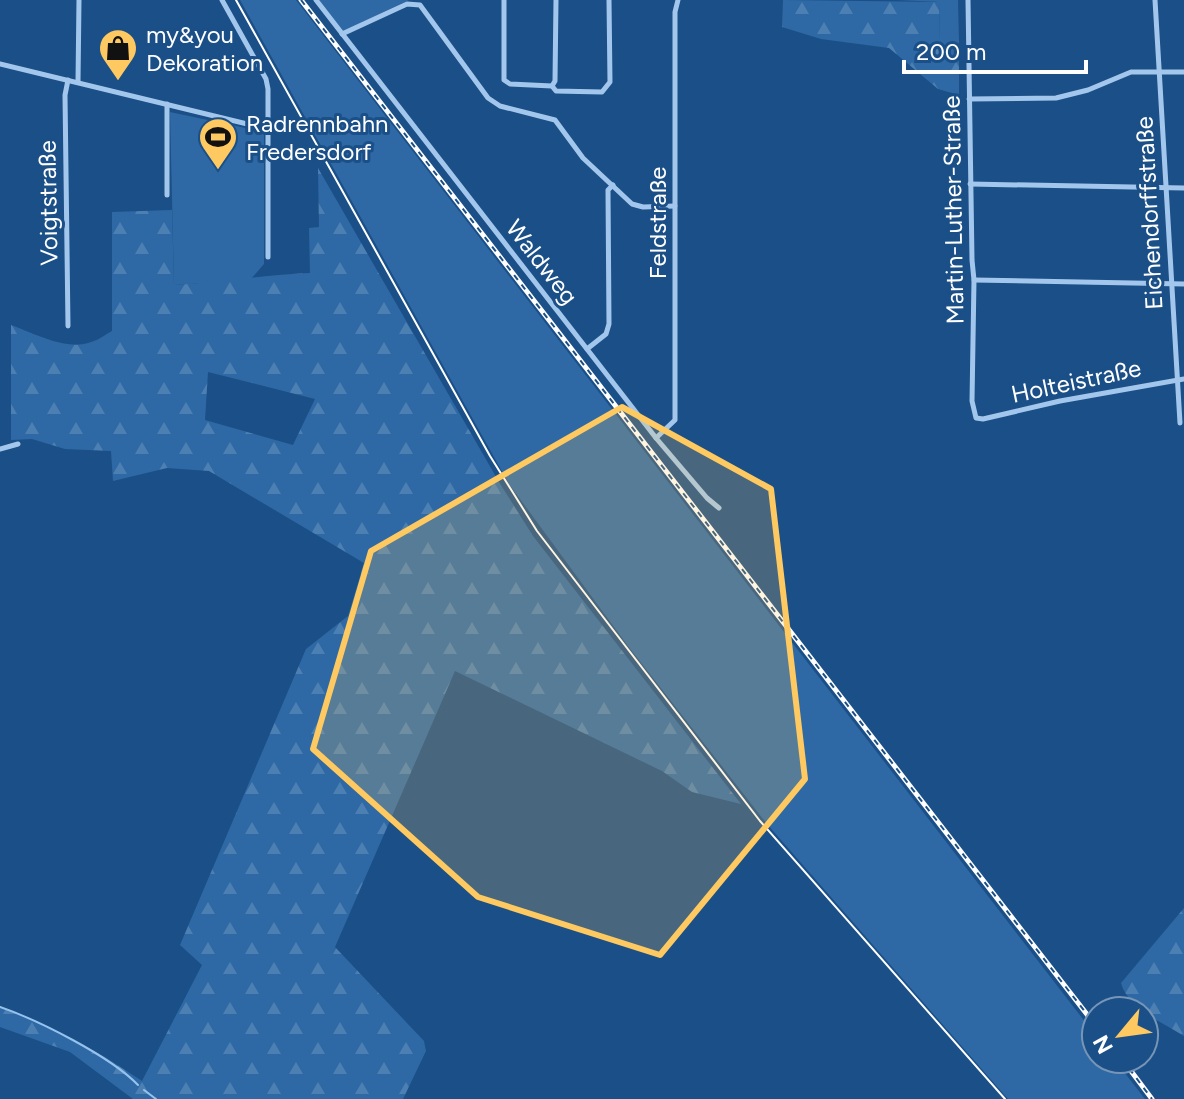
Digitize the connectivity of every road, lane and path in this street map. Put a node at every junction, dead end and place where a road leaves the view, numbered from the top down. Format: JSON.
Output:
{"nodes":[{"id":1,"x":79,"y":0,"type":"edge"},
{"id":2,"x":222,"y":0,"type":"edge"},
{"id":3,"x":316,"y":0,"type":"edge"},
{"id":4,"x":504,"y":0,"type":"edge"},
{"id":5,"x":609,"y":0,"type":"edge"},
{"id":6,"x":678,"y":0,"type":"edge"},
{"id":7,"x":968,"y":0,"type":"edge"},
{"id":8,"x":1155,"y":0,"type":"edge"},
{"id":9,"x":556,"y":4,"type":"edge"},
{"id":10,"x":342,"y":34,"type":"junction"},
{"id":11,"x":0,"y":64,"type":"edge"},
{"id":12,"x":1159,"y":70,"type":"junction"},
{"id":13,"x":1184,"y":72,"type":"edge"},
{"id":14,"x":68,"y":80,"type":"junction"},
{"id":15,"x":78,"y":82,"type":"junction"},
{"id":16,"x":554,"y":88,"type":"junction"},
{"id":17,"x":969,"y":99,"type":"junction"},
{"id":18,"x":167,"y":104,"type":"junction"},
{"id":19,"x":268,"y":129,"type":"junction"},
{"id":20,"x":970,"y":184,"type":"junction"},
{"id":21,"x":613,"y":185,"type":"junction"},
{"id":22,"x":1166,"y":186,"type":"junction"},
{"id":23,"x":1184,"y":188,"type":"edge"},
{"id":24,"x":167,"y":195,"type":"dead end"},
{"id":25,"x":675,"y":206,"type":"junction"},
{"id":26,"x":268,"y":257,"type":"dead end"},
{"id":27,"x":974,"y":280,"type":"junction"},
{"id":28,"x":1172,"y":284,"type":"junction"},
{"id":29,"x":1184,"y":284,"type":"edge"},
{"id":30,"x":68,"y":326,"type":"dead end"},
{"id":31,"x":587,"y":349,"type":"junction"},
{"id":32,"x":1181,"y":379,"type":"edge"},
{"id":33,"x":976,"y":418,"type":"joint"},
{"id":34,"x":1180,"y":423,"type":"dead end"},
{"id":35,"x":656,"y":438,"type":"junction"},
{"id":36,"x":18,"y":444,"type":"dead end"},
{"id":37,"x":0,"y":449,"type":"edge"},
{"id":38,"x":719,"y":508,"type":"dead end"}],
"edges":[{"from":1,"to":15,"type":"street"},
{"from":2,"to":19,"type":"street"},
{"from":3,"to":10,"type":"street","name":"Waldweg"},
{"from":4,"to":16,"type":"street"},
{"from":5,"to":16,"type":"street"},
{"from":6,"to":25,"type":"street","name":"Feldstraße"},
{"from":7,"to":17,"type":"street","name":"Martin-Luther-Straße"},
{"from":8,"to":12,"type":"street","name":"Eichendorffstraße"},
{"from":9,"to":16,"type":"street"},
{"from":10,"to":21,"type":"street"},
{"from":10,"to":31,"type":"street","name":"Waldweg"},
{"from":11,"to":14,"type":"street"},
{"from":12,"to":13,"type":"street"},
{"from":12,"to":17,"type":"street"},
{"from":12,"to":22,"type":"street","name":"Eichendorffstraße"},
{"from":14,"to":15,"type":"street"},
{"from":14,"to":30,"type":"street","name":"Voigtstraße"},
{"from":15,"to":18,"type":"street"},
{"from":17,"to":20,"type":"street","name":"Martin-Luther-Straße"},
{"from":18,"to":19,"type":"street"},
{"from":18,"to":24,"type":"street"},
{"from":19,"to":26,"type":"street"},
{"from":20,"to":22,"type":"street"},
{"from":20,"to":27,"type":"street","name":"Martin-Luther-Straße"},
{"from":21,"to":25,"type":"street"},
{"from":21,"to":31,"type":"street"},
{"from":22,"to":23,"type":"street"},
{"from":22,"to":28,"type":"street","name":"Eichendorffstraße"},
{"from":25,"to":35,"type":"street","name":"Feldstraße"},
{"from":27,"to":28,"type":"street"},
{"from":27,"to":33,"type":"street","name":"Martin-Luther-Straße"},
{"from":28,"to":29,"type":"street"},
{"from":28,"to":32,"type":"street","name":"Eichendorffstraße"},
{"from":31,"to":35,"type":"street","name":"Waldweg"},
{"from":32,"to":33,"type":"street","name":"Holteistraße"},
{"from":32,"to":34,"type":"street","name":"Eichendorffstraße"},
{"from":35,"to":38,"type":"street","name":"Waldweg"},
{"from":36,"to":37,"type":"street"}]}
